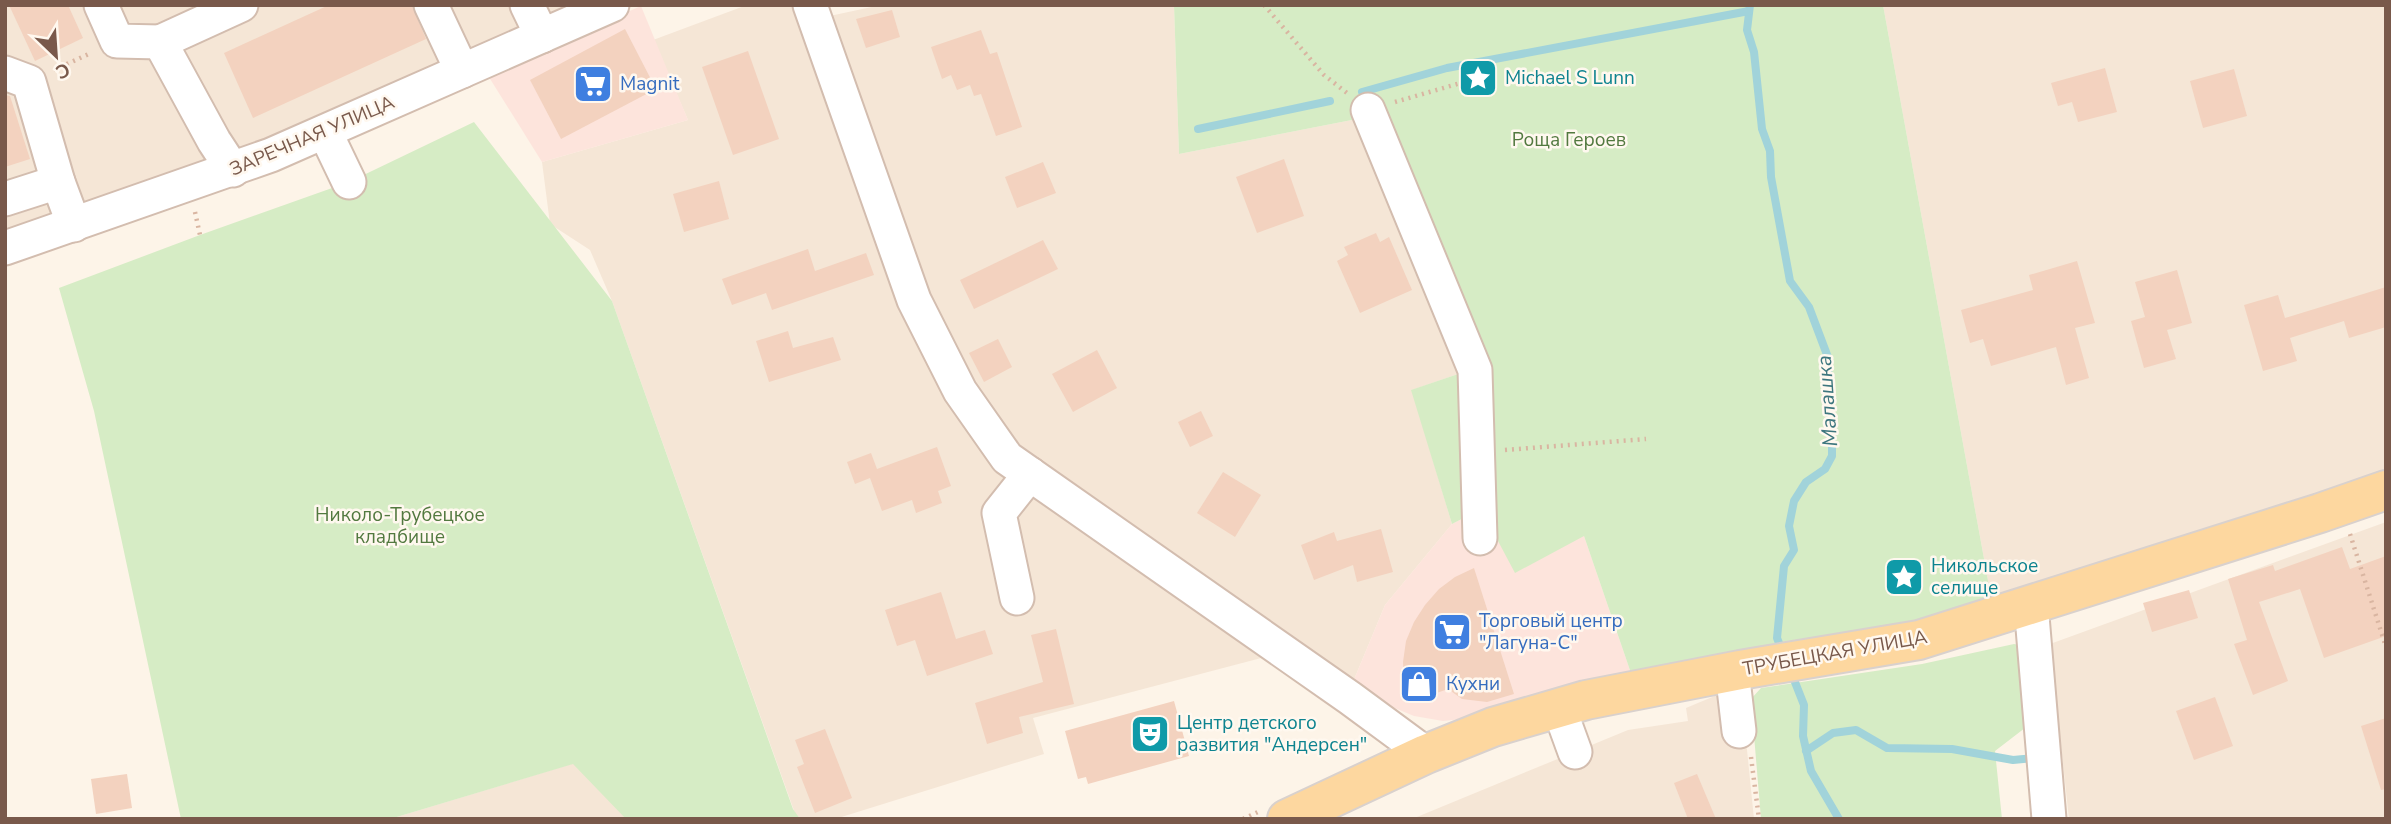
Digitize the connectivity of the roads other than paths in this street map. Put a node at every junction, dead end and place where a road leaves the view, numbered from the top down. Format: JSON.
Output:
{"nodes":[{"id":1,"x":101,"y":5,"type":"edge"},
{"id":2,"x":241,"y":5,"type":"edge"},
{"id":3,"x":431,"y":5,"type":"edge"},
{"id":4,"x":527,"y":5,"type":"edge"},
{"id":5,"x":612,"y":5,"type":"edge"},
{"id":6,"x":810,"y":5,"type":"edge"},
{"id":7,"x":541,"y":36,"type":"junction"},
{"id":8,"x":160,"y":42,"type":"junction"},
{"id":9,"x":462,"y":71,"type":"junction"},
{"id":10,"x":17,"y":78,"type":"edge"},
{"id":11,"x":1356,"y":100,"type":"road end"},
{"id":12,"x":325,"y":132,"type":"junction"},
{"id":13,"x":233,"y":170,"type":"junction"},
{"id":14,"x":58,"y":182,"type":"junction"},
{"id":15,"x":349,"y":182,"type":"dead end"},
{"id":16,"x":5,"y":199,"type":"edge"},
{"id":17,"x":74,"y":225,"type":"junction"},
{"id":18,"x":5,"y":248,"type":"edge"},
{"id":19,"x":1030,"y":474,"type":"junction"},
{"id":20,"x":2386,"y":490,"type":"edge"},
{"id":21,"x":1480,"y":538,"type":"dead end"},
{"id":22,"x":1017,"y":598,"type":"dead end"},
{"id":23,"x":2031,"y":604,"type":"junction"},
{"id":24,"x":1736,"y":671,"type":"junction"},
{"id":25,"x":1559,"y":708,"type":"junction"},
{"id":26,"x":1739,"y":731,"type":"dead end"},
{"id":27,"x":1575,"y":752,"type":"dead end"},
{"id":28,"x":1426,"y":754,"type":"junction"},
{"id":29,"x":1287,"y":819,"type":"edge"},
{"id":30,"x":2049,"y":819,"type":"edge"}],
"edges":[{"from":1,"to":8,"type":"street"},
{"from":2,"to":8,"type":"street"},
{"from":3,"to":9,"type":"street"},
{"from":4,"to":7,"type":"street"},
{"from":5,"to":7,"type":"street","name":"ЗАРЕЧНАЯ УЛИЦА"},
{"from":6,"to":19,"type":"street"},
{"from":7,"to":9,"type":"street","name":"ЗАРЕЧНАЯ УЛИЦА"},
{"from":8,"to":13,"type":"street"},
{"from":9,"to":12,"type":"street","name":"ЗАРЕЧНАЯ УЛИЦА"},
{"from":10,"to":14,"type":"street"},
{"from":11,"to":21,"type":"street"},
{"from":12,"to":13,"type":"street","name":"ЗАРЕЧНАЯ УЛИЦА"},
{"from":12,"to":15,"type":"street"},
{"from":13,"to":17,"type":"street","name":"ЗАРЕЧНАЯ УЛИЦА"},
{"from":14,"to":16,"type":"street"},
{"from":14,"to":17,"type":"street"},
{"from":17,"to":18,"type":"street","name":"ЗАРЕЧНАЯ УЛИЦА"},
{"from":19,"to":22,"type":"street"},
{"from":19,"to":28,"type":"street"},
{"from":20,"to":23,"type":"main road","name":"ТРУБЕЦКАЯ УЛИЦА"},
{"from":23,"to":24,"type":"main road","name":"ТРУБЕЦКАЯ УЛИЦА"},
{"from":23,"to":30,"type":"street"},
{"from":24,"to":25,"type":"main road","name":"ТРУБЕЦКАЯ УЛИЦА"},
{"from":24,"to":26,"type":"street"},
{"from":25,"to":27,"type":"street"},
{"from":25,"to":28,"type":"main road","name":"ТРУБЕЦКАЯ УЛИЦА"},
{"from":28,"to":29,"type":"main road","name":"ТРУБЕЦКАЯ УЛИЦА"}]}
